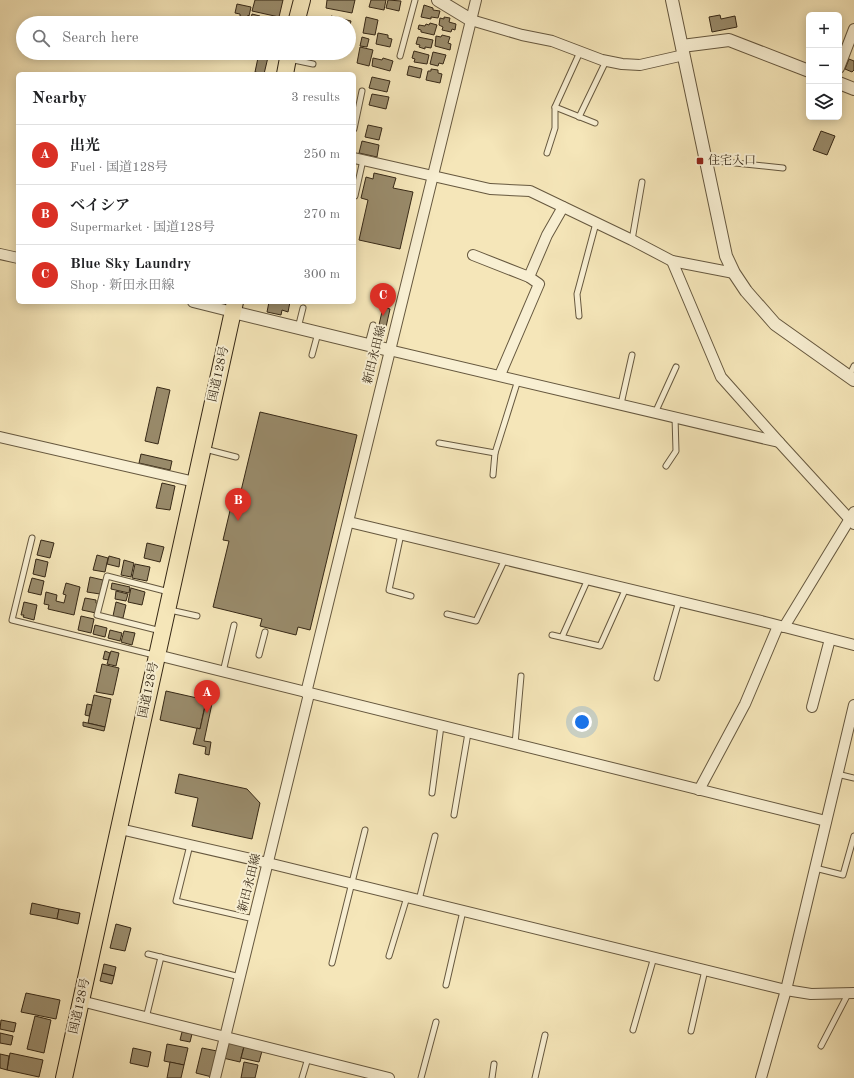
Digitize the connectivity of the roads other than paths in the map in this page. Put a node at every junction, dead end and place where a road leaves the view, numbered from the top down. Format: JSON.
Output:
{"nodes":[{"id":1,"x":302,"y":0,"type":"edge"},
{"id":2,"x":415,"y":0,"type":"edge"},
{"id":3,"x":438,"y":0,"type":"edge"},
{"id":4,"x":476,"y":0,"type":"edge"},
{"id":5,"x":672,"y":0,"type":"edge"},
{"id":6,"x":298,"y":16,"type":"edge"},
{"id":7,"x":471,"y":20,"type":"junction"},
{"id":8,"x":854,"y":29,"type":"edge"},
{"id":9,"x":683,"y":51,"type":"junction"},
{"id":10,"x":580,"y":52,"type":"junction"},
{"id":11,"x":400,"y":56,"type":"dead end"},
{"id":12,"x":842,"y":60,"type":"edge"},
{"id":13,"x":606,"y":61,"type":"junction"},
{"id":14,"x":287,"y":62,"type":"edge"},
{"id":15,"x":313,"y":64,"type":"dead end"},
{"id":16,"x":806,"y":70,"type":"edge"},
{"id":17,"x":842,"y":84,"type":"edge"},
{"id":18,"x":854,"y":89,"type":"edge"},
{"id":19,"x":362,"y":91,"type":"dead end"},
{"id":20,"x":554,"y":107,"type":"junction"},
{"id":21,"x":579,"y":117,"type":"junction"},
{"id":22,"x":356,"y":120,"type":"edge"},
{"id":23,"x":595,"y":123,"type":"dead end"},
{"id":24,"x":547,"y":153,"type":"dead end"},
{"id":25,"x":358,"y":159,"type":"edge"},
{"id":26,"x":706,"y":160,"type":"junction"},
{"id":27,"x":783,"y":168,"type":"dead end"},
{"id":28,"x":433,"y":176,"type":"junction"},
{"id":29,"x":642,"y":182,"type":"dead end"},
{"id":30,"x":356,"y":184,"type":"edge"},
{"id":31,"x":562,"y":207,"type":"junction"},
{"id":32,"x":596,"y":223,"type":"junction"},
{"id":33,"x":632,"y":240,"type":"junction"},
{"id":34,"x":0,"y":254,"type":"edge"},
{"id":35,"x":473,"y":255,"type":"dead end"},
{"id":36,"x":16,"y":258,"type":"edge"},
{"id":37,"x":672,"y":261,"type":"junction"},
{"id":38,"x":734,"y":274,"type":"junction"},
{"id":39,"x":529,"y":277,"type":"junction"},
{"id":40,"x":209,"y":304,"type":"edge"},
{"id":41,"x":234,"y":307,"type":"edge"},
{"id":42,"x":302,"y":308,"type":"dead end"},
{"id":43,"x":579,"y":316,"type":"dead end"},
{"id":44,"x":373,"y":325,"type":"dead end"},
{"id":45,"x":298,"y":328,"type":"junction"},
{"id":46,"x":318,"y":332,"type":"junction"},
{"id":47,"x":368,"y":344,"type":"junction"},
{"id":48,"x":390,"y":350,"type":"junction"},
{"id":49,"x":312,"y":355,"type":"dead end"},
{"id":50,"x":632,"y":355,"type":"dead end"},
{"id":51,"x":676,"y":367,"type":"dead end"},
{"id":52,"x":852,"y":374,"type":"edge"},
{"id":53,"x":500,"y":375,"type":"junction"},
{"id":54,"x":518,"y":379,"type":"junction"},
{"id":55,"x":621,"y":404,"type":"junction"},
{"id":56,"x":655,"y":413,"type":"junction"},
{"id":57,"x":675,"y":417,"type":"junction"},
{"id":58,"x":0,"y":437,"type":"edge"},
{"id":59,"x":779,"y":442,"type":"junction"},
{"id":60,"x":439,"y":443,"type":"dead end"},
{"id":61,"x":202,"y":449,"type":"junction"},
{"id":62,"x":495,"y":453,"type":"junction"},
{"id":63,"x":236,"y":457,"type":"dead end"},
{"id":64,"x":666,"y":466,"type":"dead end"},
{"id":65,"x":493,"y":475,"type":"dead end"},
{"id":66,"x":195,"y":482,"type":"junction"},
{"id":67,"x":853,"y":519,"type":"edge"},
{"id":68,"x":349,"y":522,"type":"junction"},
{"id":69,"x":401,"y":534,"type":"junction"},
{"id":70,"x":32,"y":538,"type":"dead end"},
{"id":71,"x":505,"y":559,"type":"junction"},
{"id":72,"x":588,"y":579,"type":"junction"},
{"id":73,"x":626,"y":588,"type":"junction"},
{"id":74,"x":171,"y":592,"type":"junction"},
{"id":75,"x":411,"y":596,"type":"dead end"},
{"id":76,"x":679,"y":601,"type":"junction"},
{"id":77,"x":167,"y":609,"type":"junction"},
{"id":78,"x":447,"y":614,"type":"dead end"},
{"id":79,"x":197,"y":616,"type":"dead end"},
{"id":80,"x":234,"y":625,"type":"dead end"},
{"id":81,"x":781,"y":626,"type":"junction"},
{"id":82,"x":162,"y":632,"type":"junction"},
{"id":83,"x":265,"y":632,"type":"dead end"},
{"id":84,"x":552,"y":635,"type":"dead end"},
{"id":85,"x":562,"y":637,"type":"junction"},
{"id":86,"x":830,"y":639,"type":"junction"},
{"id":87,"x":854,"y":645,"type":"edge"},
{"id":88,"x":259,"y":655,"type":"dead end"},
{"id":89,"x":157,"y":656,"type":"junction"},
{"id":90,"x":223,"y":672,"type":"junction"},
{"id":91,"x":521,"y":676,"type":"dead end"},
{"id":92,"x":657,"y":678,"type":"dead end"},
{"id":93,"x":308,"y":694,"type":"junction"},
{"id":94,"x":854,"y":705,"type":"edge"},
{"id":95,"x":812,"y":706,"type":"dead end"},
{"id":96,"x":441,"y":726,"type":"junction"},
{"id":97,"x":468,"y":733,"type":"junction"},
{"id":98,"x":515,"y":744,"type":"junction"},
{"id":99,"x":838,"y":774,"type":"junction"},
{"id":100,"x":854,"y":778,"type":"edge"},
{"id":101,"x":699,"y":790,"type":"junction"},
{"id":102,"x":432,"y":793,"type":"dead end"},
{"id":103,"x":454,"y":815,"type":"dead end"},
{"id":104,"x":826,"y":821,"type":"junction"},
{"id":105,"x":120,"y":829,"type":"junction"},
{"id":106,"x":365,"y":830,"type":"dead end"},
{"id":107,"x":435,"y":836,"type":"dead end"},
{"id":108,"x":854,"y":836,"type":"edge"},
{"id":109,"x":190,"y":845,"type":"junction"},
{"id":110,"x":268,"y":863,"type":"junction"},
{"id":111,"x":815,"y":868,"type":"junction"},
{"id":112,"x":352,"y":883,"type":"junction"},
{"id":113,"x":407,"y":897,"type":"junction"},
{"id":114,"x":419,"y":900,"type":"junction"},
{"id":115,"x":463,"y":911,"type":"junction"},
{"id":116,"x":254,"y":919,"type":"junction"},
{"id":117,"x":148,"y":954,"type":"dead end"},
{"id":118,"x":389,"y":956,"type":"dead end"},
{"id":119,"x":161,"y":957,"type":"junction"},
{"id":120,"x":654,"y":957,"type":"junction"},
{"id":121,"x":332,"y":964,"type":"dead end"},
{"id":122,"x":705,"y":970,"type":"junction"},
{"id":123,"x":240,"y":977,"type":"junction"},
{"id":124,"x":446,"y":985,"type":"dead end"},
{"id":125,"x":786,"y":990,"type":"junction"},
{"id":126,"x":851,"y":993,"type":"edge"},
{"id":127,"x":81,"y":1001,"type":"junction"},
{"id":128,"x":146,"y":1018,"type":"junction"},
{"id":129,"x":436,"y":1022,"type":"dead end"},
{"id":130,"x":633,"y":1030,"type":"dead end"},
{"id":131,"x":691,"y":1031,"type":"dead end"},
{"id":132,"x":545,"y":1035,"type":"dead end"},
{"id":133,"x":225,"y":1038,"type":"junction"},
{"id":134,"x":821,"y":1046,"type":"dead end"},
{"id":135,"x":308,"y":1058,"type":"junction"},
{"id":136,"x":494,"y":1064,"type":"dead end"},
{"id":137,"x":64,"y":1078,"type":"edge"},
{"id":138,"x":215,"y":1078,"type":"edge"},
{"id":139,"x":302,"y":1078,"type":"edge"},
{"id":140,"x":389,"y":1078,"type":"edge"},
{"id":141,"x":421,"y":1078,"type":"edge"},
{"id":142,"x":492,"y":1078,"type":"edge"},
{"id":143,"x":535,"y":1078,"type":"edge"},
{"id":144,"x":762,"y":1078,"type":"edge"}],
"edges":[{"from":1,"to":6,"type":"highway"},
{"from":2,"to":11,"type":"lane"},
{"from":3,"to":7,"type":"street"},
{"from":4,"to":7,"type":"street","name":"新田永田線"},
{"from":5,"to":9,"type":"street"},
{"from":7,"to":10,"type":"street"},
{"from":7,"to":28,"type":"street","name":"新田永田線"},
{"from":8,"to":12,"type":"street"},
{"from":9,"to":13,"type":"street"},
{"from":9,"to":16,"type":"street"},
{"from":9,"to":26,"type":"street"},
{"from":10,"to":13,"type":"street"},
{"from":10,"to":20,"type":"lane"},
{"from":13,"to":21,"type":"lane"},
{"from":14,"to":15,"type":"lane"},
{"from":17,"to":18,"type":"street"},
{"from":19,"to":22,"type":"lane"},
{"from":20,"to":21,"type":"lane"},
{"from":20,"to":24,"type":"lane"},
{"from":21,"to":23,"type":"lane"},
{"from":25,"to":28,"type":"street"},
{"from":25,"to":30,"type":"lane"},
{"from":26,"to":27,"type":"lane"},
{"from":26,"to":38,"type":"street"},
{"from":28,"to":31,"type":"street"},
{"from":28,"to":48,"type":"street","name":"新田永田線"},
{"from":29,"to":33,"type":"lane"},
{"from":31,"to":32,"type":"street"},
{"from":31,"to":39,"type":"street"},
{"from":32,"to":33,"type":"street"},
{"from":32,"to":43,"type":"lane"},
{"from":33,"to":37,"type":"street"},
{"from":34,"to":36,"type":"street"},
{"from":35,"to":39,"type":"street"},
{"from":37,"to":38,"type":"street"},
{"from":37,"to":59,"type":"street"},
{"from":38,"to":52,"type":"street"},
{"from":39,"to":53,"type":"street"},
{"from":40,"to":41,"type":"street"},
{"from":41,"to":45,"type":"street"},
{"from":41,"to":61,"type":"highway","name":"国道128号"},
{"from":42,"to":45,"type":"lane"},
{"from":44,"to":47,"type":"lane"},
{"from":45,"to":46,"type":"street"},
{"from":46,"to":47,"type":"street"},
{"from":46,"to":49,"type":"lane"},
{"from":47,"to":48,"type":"street"},
{"from":48,"to":53,"type":"street"},
{"from":48,"to":68,"type":"street","name":"新田永田線"},
{"from":50,"to":55,"type":"lane"},
{"from":51,"to":56,"type":"lane"},
{"from":53,"to":54,"type":"street"},
{"from":54,"to":55,"type":"street"},
{"from":54,"to":62,"type":"lane"},
{"from":55,"to":56,"type":"street"},
{"from":56,"to":57,"type":"street"},
{"from":57,"to":59,"type":"street"},
{"from":57,"to":64,"type":"lane"},
{"from":58,"to":66,"type":"street"},
{"from":59,"to":67,"type":"street"},
{"from":60,"to":62,"type":"lane"},
{"from":61,"to":63,"type":"lane"},
{"from":61,"to":66,"type":"highway","name":"国道128号"},
{"from":62,"to":65,"type":"lane"},
{"from":66,"to":74,"type":"highway","name":"国道128号"},
{"from":67,"to":81,"type":"street"},
{"from":68,"to":69,"type":"street"},
{"from":68,"to":93,"type":"street","name":"新田永田線"},
{"from":69,"to":71,"type":"street"},
{"from":69,"to":75,"type":"lane"},
{"from":70,"to":89,"type":"lane"},
{"from":71,"to":72,"type":"street"},
{"from":71,"to":78,"type":"lane"},
{"from":72,"to":73,"type":"street"},
{"from":72,"to":85,"type":"lane"},
{"from":73,"to":76,"type":"street"},
{"from":73,"to":85,"type":"lane"},
{"from":74,"to":77,"type":"highway","name":"国道128号"},
{"from":74,"to":82,"type":"lane"},
{"from":76,"to":81,"type":"street"},
{"from":76,"to":92,"type":"lane"},
{"from":77,"to":79,"type":"lane"},
{"from":77,"to":82,"type":"highway","name":"国道128号"},
{"from":80,"to":90,"type":"lane"},
{"from":81,"to":86,"type":"street"},
{"from":81,"to":101,"type":"street"},
{"from":82,"to":89,"type":"highway","name":"国道128号"},
{"from":83,"to":88,"type":"lane"},
{"from":84,"to":85,"type":"lane"},
{"from":86,"to":87,"type":"street"},
{"from":86,"to":95,"type":"street"},
{"from":89,"to":90,"type":"street"},
{"from":89,"to":105,"type":"highway","name":"国道128号"},
{"from":90,"to":93,"type":"street"},
{"from":91,"to":98,"type":"lane"},
{"from":93,"to":96,"type":"street"},
{"from":93,"to":110,"type":"street","name":"新田永田線"},
{"from":94,"to":99,"type":"street"},
{"from":96,"to":97,"type":"street"},
{"from":96,"to":102,"type":"lane"},
{"from":97,"to":98,"type":"street"},
{"from":97,"to":103,"type":"lane"},
{"from":98,"to":101,"type":"street"},
{"from":99,"to":100,"type":"lane"},
{"from":99,"to":104,"type":"street"},
{"from":101,"to":104,"type":"street"},
{"from":104,"to":111,"type":"street"},
{"from":105,"to":109,"type":"street"},
{"from":105,"to":127,"type":"highway","name":"国道128号"},
{"from":106,"to":112,"type":"lane"},
{"from":107,"to":114,"type":"lane"},
{"from":108,"to":111,"type":"lane"},
{"from":109,"to":110,"type":"street"},
{"from":109,"to":116,"type":"lane"},
{"from":110,"to":112,"type":"street"},
{"from":110,"to":116,"type":"street","name":"新田永田線"},
{"from":111,"to":125,"type":"street"},
{"from":112,"to":113,"type":"street"},
{"from":112,"to":121,"type":"lane"},
{"from":113,"to":114,"type":"street"},
{"from":113,"to":118,"type":"lane"},
{"from":114,"to":115,"type":"street"},
{"from":115,"to":120,"type":"street"},
{"from":115,"to":124,"type":"lane"},
{"from":116,"to":123,"type":"street","name":"新田永田線"},
{"from":117,"to":119,"type":"lane"},
{"from":119,"to":123,"type":"lane"},
{"from":119,"to":128,"type":"lane"},
{"from":120,"to":122,"type":"street"},
{"from":120,"to":130,"type":"lane"},
{"from":122,"to":125,"type":"street"},
{"from":122,"to":131,"type":"lane"},
{"from":123,"to":133,"type":"street","name":"新田永田線"},
{"from":125,"to":126,"type":"street"},
{"from":125,"to":144,"type":"street"},
{"from":126,"to":134,"type":"lane"},
{"from":127,"to":128,"type":"street"},
{"from":127,"to":137,"type":"highway","name":"国道128号"},
{"from":128,"to":133,"type":"street"},
{"from":129,"to":141,"type":"lane"},
{"from":132,"to":143,"type":"lane"},
{"from":133,"to":135,"type":"street"},
{"from":133,"to":138,"type":"street","name":"新田永田線"},
{"from":135,"to":139,"type":"lane"},
{"from":135,"to":140,"type":"street"},
{"from":136,"to":142,"type":"lane"}]}
